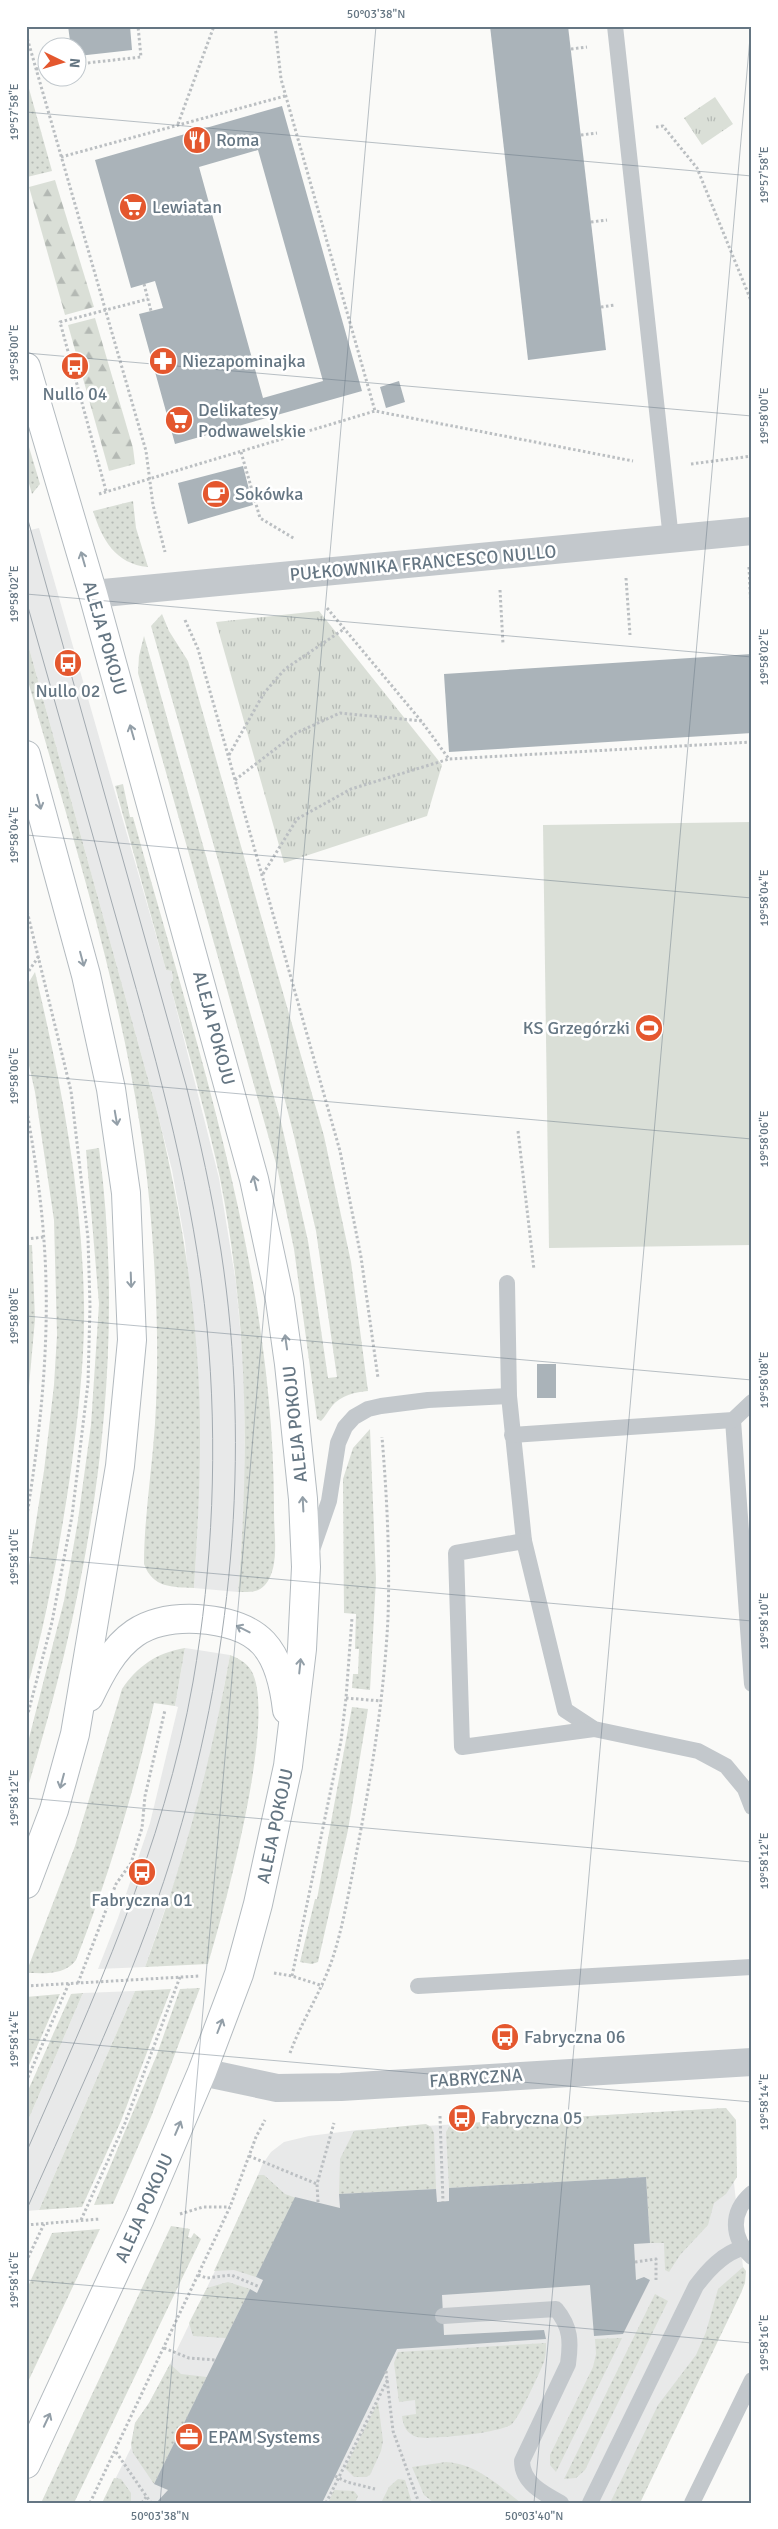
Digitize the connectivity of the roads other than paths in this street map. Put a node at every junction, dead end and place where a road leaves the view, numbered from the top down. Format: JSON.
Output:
{"nodes":[{"id":1,"x":615,"y":26,"type":"edge"},
{"id":2,"x":26,"y":367,"type":"edge"},
{"id":3,"x":752,"y":531,"type":"edge"},
{"id":4,"x":671,"y":539,"type":"junction"},
{"id":5,"x":93,"y":594,"type":"junction"},
{"id":6,"x":26,"y":755,"type":"edge"},
{"id":7,"x":506,"y":1283,"type":"road end"},
{"id":8,"x":509,"y":1396,"type":"junction"},
{"id":9,"x":752,"y":1402,"type":"edge"},
{"id":10,"x":733,"y":1420,"type":"junction"},
{"id":11,"x":512,"y":1435,"type":"junction"},
{"id":12,"x":524,"y":1541,"type":"junction"},
{"id":13,"x":306,"y":1567,"type":"junction"},
{"id":14,"x":752,"y":1684,"type":"edge"},
{"id":15,"x":594,"y":1729,"type":"junction"},
{"id":16,"x":75,"y":1734,"type":"junction"},
{"id":17,"x":288,"y":1766,"type":"junction"},
{"id":18,"x":752,"y":1807,"type":"edge"},
{"id":19,"x":26,"y":1884,"type":"edge"},
{"id":20,"x":752,"y":1967,"type":"edge"},
{"id":21,"x":418,"y":1986,"type":"dead end"},
{"id":22,"x":752,"y":2062,"type":"edge"},
{"id":23,"x":202,"y":2072,"type":"junction"},
{"id":24,"x":752,"y":2193,"type":"edge"},
{"id":25,"x":747,"y":2253,"type":"edge"},
{"id":26,"x":443,"y":2316,"type":"dead end"},
{"id":27,"x":752,"y":2380,"type":"edge"},
{"id":28,"x":26,"y":2464,"type":"edge"},
{"id":29,"x":561,"y":2503,"type":"edge"},
{"id":30,"x":590,"y":2503,"type":"edge"},
{"id":31,"x":692,"y":2503,"type":"edge"}],
"edges":[{"from":1,"to":4,"type":"lane"},
{"from":5,"to":2,"type":"main road","name":"ALEJA POKOJU","one_way":true},
{"from":3,"to":4,"type":"street","name":"PUŁKOWNIKA FRANCESCO NULLO"},
{"from":4,"to":5,"type":"street","name":"PUŁKOWNIKA FRANCESCO NULLO"},
{"from":13,"to":5,"type":"main road","name":"ALEJA POKOJU","one_way":true},
{"from":6,"to":16,"type":"main road","one_way":true},
{"from":7,"to":8,"type":"lane"},
{"from":8,"to":11,"type":"lane"},
{"from":8,"to":13,"type":"lane"},
{"from":9,"to":10,"type":"lane"},
{"from":10,"to":11,"type":"lane"},
{"from":10,"to":14,"type":"lane"},
{"from":11,"to":12,"type":"lane"},
{"from":12,"to":15,"type":"lane"},
{"from":12,"to":15,"type":"lane"},
{"from":17,"to":13,"type":"main road","name":"ALEJA POKOJU","one_way":true},
{"from":15,"to":18,"type":"lane"},
{"from":17,"to":16,"type":"main road","one_way":true},
{"from":16,"to":19,"type":"main road","one_way":true},
{"from":23,"to":17,"type":"main road","name":"ALEJA POKOJU","one_way":true},
{"from":20,"to":21,"type":"lane"},
{"from":22,"to":23,"type":"street","name":"FABRYCZNA"},
{"from":28,"to":23,"type":"main road","name":"ALEJA POKOJU","one_way":true},
{"from":24,"to":25,"type":"lane"},
{"from":25,"to":30,"type":"lane"},
{"from":26,"to":29,"type":"lane"},
{"from":27,"to":31,"type":"lane"}]}
